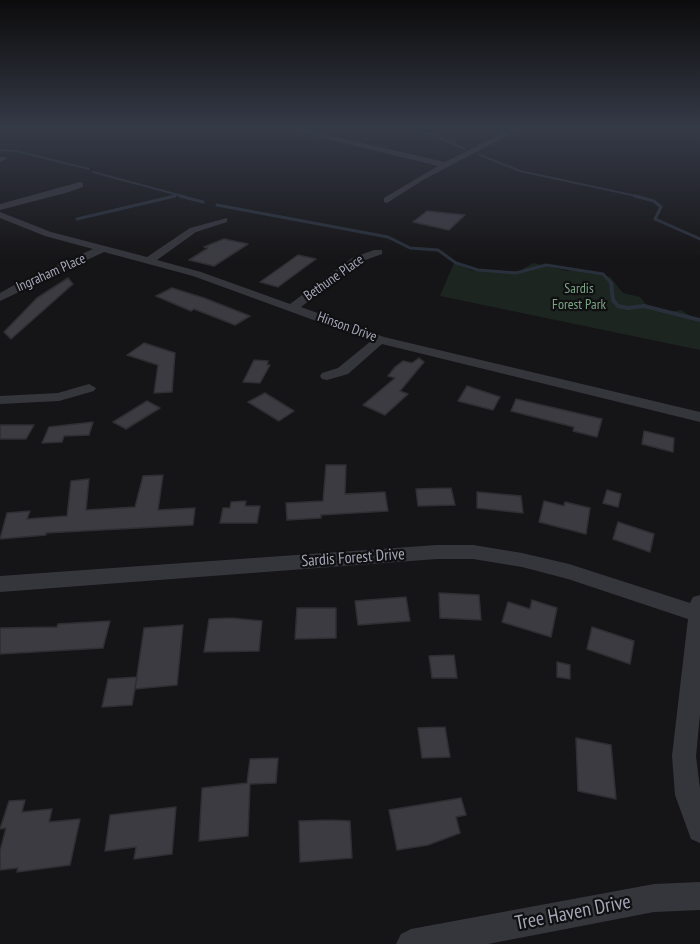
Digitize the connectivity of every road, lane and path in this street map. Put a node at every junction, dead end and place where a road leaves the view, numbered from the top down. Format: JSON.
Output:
{"nodes":[{"id":1,"x":433,"y":172,"type":"edge"},
{"id":2,"x":80,"y":185,"type":"dead end"},
{"id":3,"x":387,"y":200,"type":"dead end"},
{"id":4,"x":0,"y":207,"type":"edge"},
{"id":5,"x":0,"y":215,"type":"edge"},
{"id":6,"x":224,"y":220,"type":"dead end"},
{"id":7,"x":102,"y":249,"type":"junction"},
{"id":8,"x":378,"y":252,"type":"dead end"},
{"id":9,"x":148,"y":261,"type":"junction"},
{"id":10,"x":0,"y":298,"type":"edge"},
{"id":11,"x":292,"y":308,"type":"junction"},
{"id":12,"x":380,"y":340,"type":"junction"},
{"id":13,"x":327,"y":376,"type":"dead end"},
{"id":14,"x":89,"y":388,"type":"dead end"},
{"id":15,"x":0,"y":400,"type":"edge"},
{"id":16,"x":700,"y":417,"type":"edge"},
{"id":17,"x":0,"y":584,"type":"edge"},
{"id":18,"x":700,"y":608,"type":"edge"},
{"id":19,"x":700,"y":830,"type":"edge"},
{"id":20,"x":700,"y":896,"type":"edge"},
{"id":21,"x":411,"y":944,"type":"edge"}],
"edges":[{"from":1,"to":3,"type":"street"},
{"from":2,"to":4,"type":"street"},
{"from":5,"to":7,"type":"street","name":"Hinson Drive"},
{"from":6,"to":9,"type":"street"},
{"from":7,"to":9,"type":"street","name":"Hinson Drive"},
{"from":7,"to":10,"type":"street","name":"Ingraham Place"},
{"from":8,"to":11,"type":"street","name":"Bethune Place"},
{"from":9,"to":11,"type":"street","name":"Hinson Drive"},
{"from":11,"to":12,"type":"street","name":"Hinson Drive"},
{"from":12,"to":13,"type":"street"},
{"from":12,"to":16,"type":"street","name":"Hinson Drive"},
{"from":14,"to":15,"type":"street"},
{"from":17,"to":18,"type":"street","name":"Sardis Forest Drive"},
{"from":18,"to":19,"type":"street"},
{"from":20,"to":21,"type":"street","name":"Tree Haven Drive"}]}
